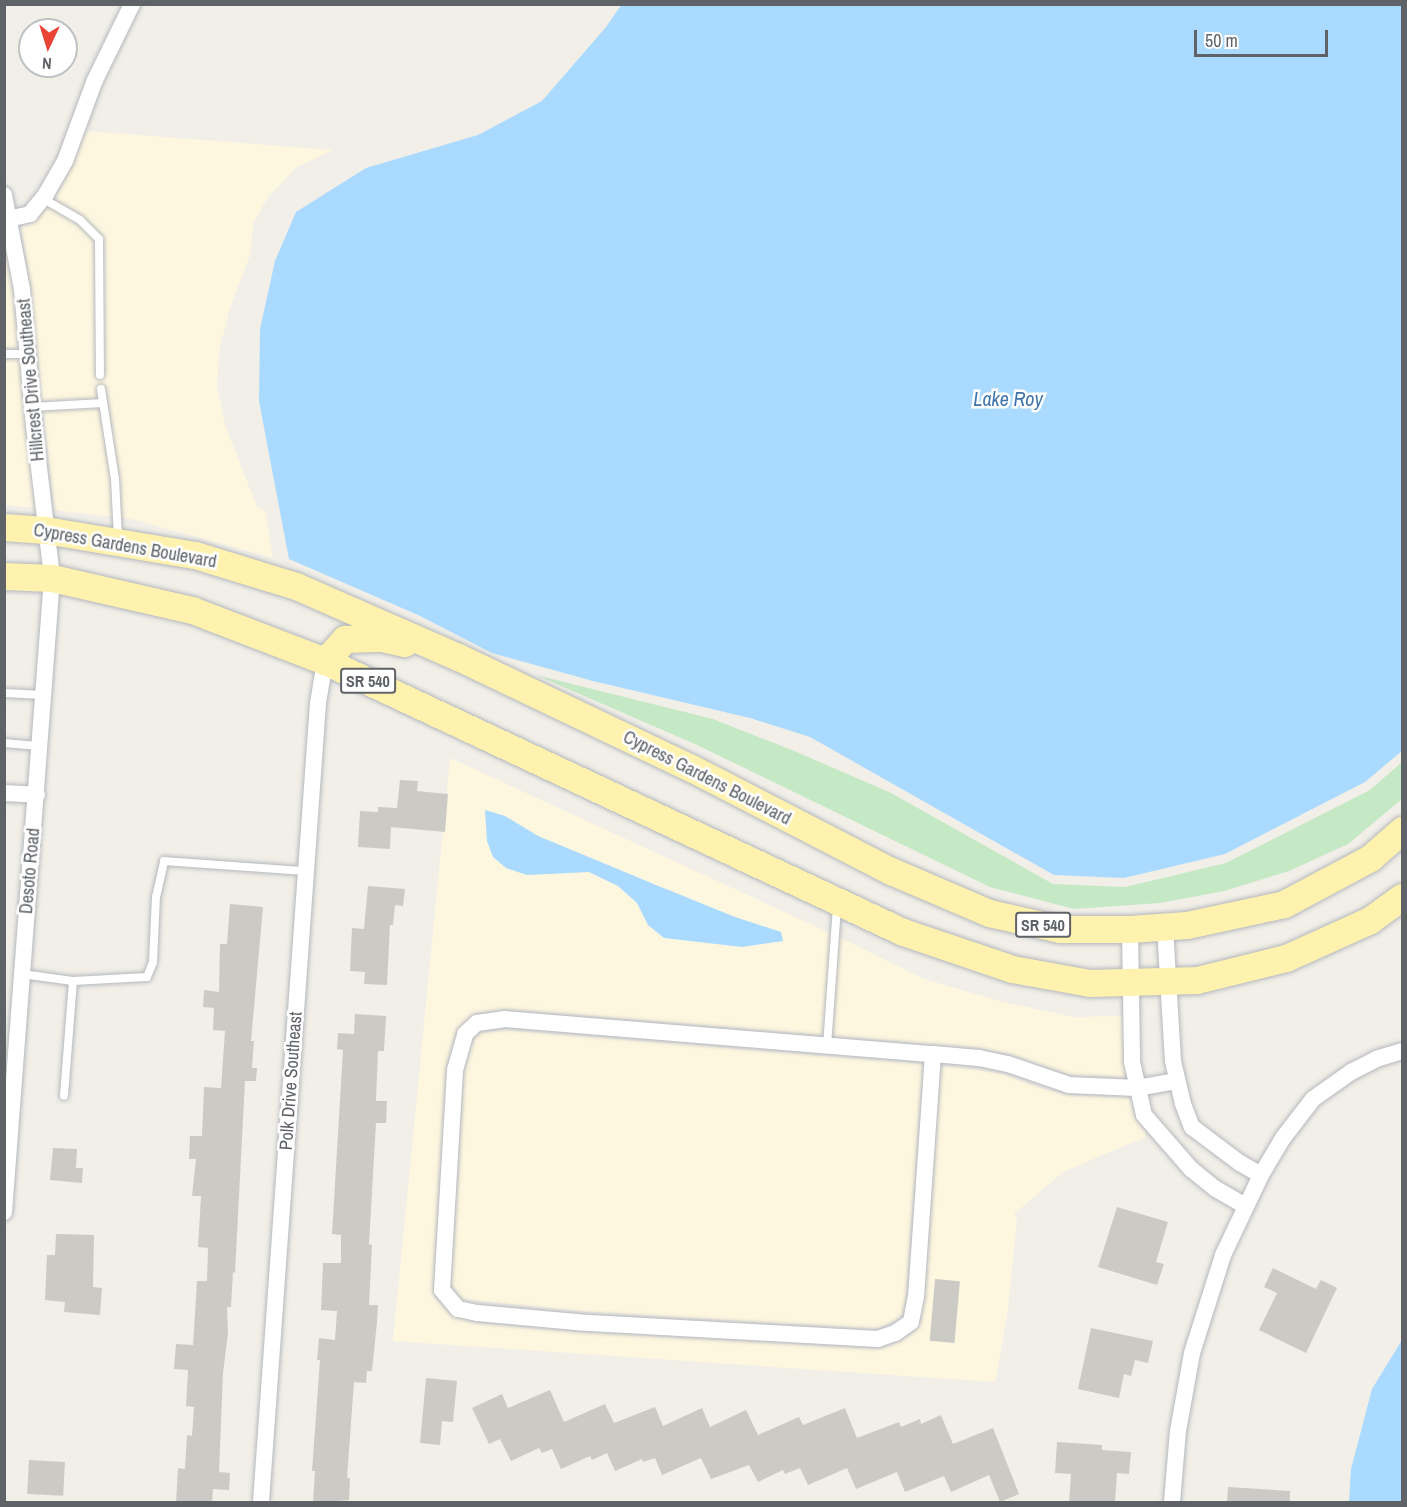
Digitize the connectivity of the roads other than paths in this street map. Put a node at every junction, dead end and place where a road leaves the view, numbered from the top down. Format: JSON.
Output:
{"nodes":[{"id":1,"x":132,"y":4,"type":"edge"},
{"id":2,"x":4,"y":195,"type":"edge"},
{"id":3,"x":42,"y":198,"type":"junction"},
{"id":4,"x":7,"y":220,"type":"edge"},
{"id":5,"x":4,"y":354,"type":"edge"},
{"id":6,"x":28,"y":354,"type":"junction"},
{"id":7,"x":100,"y":375,"type":"dead end"},
{"id":8,"x":101,"y":389,"type":"dead end"},
{"id":9,"x":103,"y":403,"type":"junction"},
{"id":10,"x":32,"y":407,"type":"junction"},
{"id":11,"x":4,"y":527,"type":"edge"},
{"id":12,"x":45,"y":530,"type":"junction"},
{"id":13,"x":119,"y":542,"type":"junction"},
{"id":14,"x":4,"y":576,"type":"edge"},
{"id":15,"x":52,"y":578,"type":"junction"},
{"id":16,"x":458,"y":657,"type":"junction"},
{"id":17,"x":325,"y":661,"type":"junction"},
{"id":18,"x":4,"y":693,"type":"edge"},
{"id":19,"x":45,"y":695,"type":"junction"},
{"id":20,"x":4,"y":743,"type":"edge"},
{"id":21,"x":41,"y":746,"type":"junction"},
{"id":22,"x":4,"y":793,"type":"edge"},
{"id":23,"x":37,"y":795,"type":"junction"},
{"id":24,"x":1402,"y":830,"type":"edge"},
{"id":25,"x":305,"y":871,"type":"junction"},
{"id":26,"x":1402,"y":897,"type":"edge"},
{"id":27,"x":837,"y":901,"type":"junction"},
{"id":28,"x":1165,"y":927,"type":"junction"},
{"id":29,"x":1130,"y":929,"type":"junction"},
{"id":30,"x":22,"y":974,"type":"junction"},
{"id":31,"x":73,"y":981,"type":"junction"},
{"id":32,"x":1167,"y":981,"type":"junction"},
{"id":33,"x":1131,"y":982,"type":"junction"},
{"id":34,"x":827,"y":1046,"type":"junction"},
{"id":35,"x":1402,"y":1052,"type":"edge"},
{"id":36,"x":933,"y":1054,"type":"junction"},
{"id":37,"x":1175,"y":1081,"type":"junction"},
{"id":38,"x":1137,"y":1088,"type":"junction"},
{"id":39,"x":64,"y":1096,"type":"dead end"},
{"id":40,"x":7,"y":1136,"type":"edge"},
{"id":41,"x":1261,"y":1175,"type":"junction"},
{"id":42,"x":1246,"y":1206,"type":"junction"},
{"id":43,"x":4,"y":1212,"type":"edge"},
{"id":44,"x":261,"y":1503,"type":"edge"},
{"id":45,"x":1172,"y":1503,"type":"edge"}],
"edges":[{"from":1,"to":3,"type":"street"},
{"from":2,"to":4,"type":"street","name":"Hillcrest Drive Southeast"},
{"from":3,"to":4,"type":"street"},
{"from":3,"to":7,"type":"lane"},
{"from":4,"to":6,"type":"street","name":"Hillcrest Drive Southeast"},
{"from":5,"to":6,"type":"lane"},
{"from":6,"to":10,"type":"street","name":"Hillcrest Drive Southeast"},
{"from":8,"to":9,"type":"lane"},
{"from":9,"to":10,"type":"lane"},
{"from":9,"to":13,"type":"lane"},
{"from":10,"to":12,"type":"street","name":"Hillcrest Drive Southeast"},
{"from":11,"to":12,"type":"main road","name":"Cypress Gardens Boulevard","number":"SR 540"},
{"from":12,"to":13,"type":"main road","name":"Cypress Gardens Boulevard","number":"SR 540"},
{"from":12,"to":15,"type":"street","name":"Desoto Road"},
{"from":13,"to":16,"type":"main road","name":"Cypress Gardens Boulevard","number":"SR 540"},
{"from":14,"to":15,"type":"main road","number":"SR 540"},
{"from":15,"to":17,"type":"main road","number":"SR 540"},
{"from":15,"to":19,"type":"street","name":"Desoto Road"},
{"from":16,"to":17,"type":"main road"},
{"from":16,"to":29,"type":"main road","name":"Cypress Gardens Boulevard","number":"SR 540"},
{"from":17,"to":25,"type":"street","name":"Polk Drive Southeast"},
{"from":17,"to":27,"type":"main road","number":"SR 540"},
{"from":18,"to":19,"type":"lane"},
{"from":19,"to":21,"type":"street","name":"Desoto Road"},
{"from":20,"to":21,"type":"lane"},
{"from":21,"to":23,"type":"street","name":"Desoto Road"},
{"from":22,"to":23,"type":"street"},
{"from":23,"to":30,"type":"street","name":"Desoto Road"},
{"from":24,"to":28,"type":"main road","name":"Cypress Gardens Boulevard","number":"SR 540"},
{"from":25,"to":31,"type":"lane"},
{"from":25,"to":44,"type":"street","name":"Polk Drive Southeast"},
{"from":26,"to":32,"type":"main road","number":"SR 540"},
{"from":27,"to":33,"type":"main road","number":"SR 540"},
{"from":27,"to":34,"type":"lane"},
{"from":28,"to":29,"type":"main road","name":"Cypress Gardens Boulevard","number":"SR 540"},
{"from":28,"to":32,"type":"street"},
{"from":29,"to":33,"type":"street"},
{"from":30,"to":31,"type":"lane"},
{"from":30,"to":40,"type":"street","name":"Desoto Road"},
{"from":31,"to":39,"type":"lane"},
{"from":32,"to":33,"type":"main road","number":"SR 540"},
{"from":32,"to":37,"type":"street"},
{"from":33,"to":38,"type":"street"},
{"from":34,"to":36,"type":"street"},
{"from":34,"to":36,"type":"street"},
{"from":35,"to":41,"type":"street"},
{"from":36,"to":38,"type":"street"},
{"from":37,"to":38,"type":"street"},
{"from":37,"to":41,"type":"street"},
{"from":38,"to":42,"type":"street"},
{"from":40,"to":43,"type":"street","name":"Desoto Road"},
{"from":41,"to":42,"type":"street"},
{"from":42,"to":45,"type":"street"}]}
